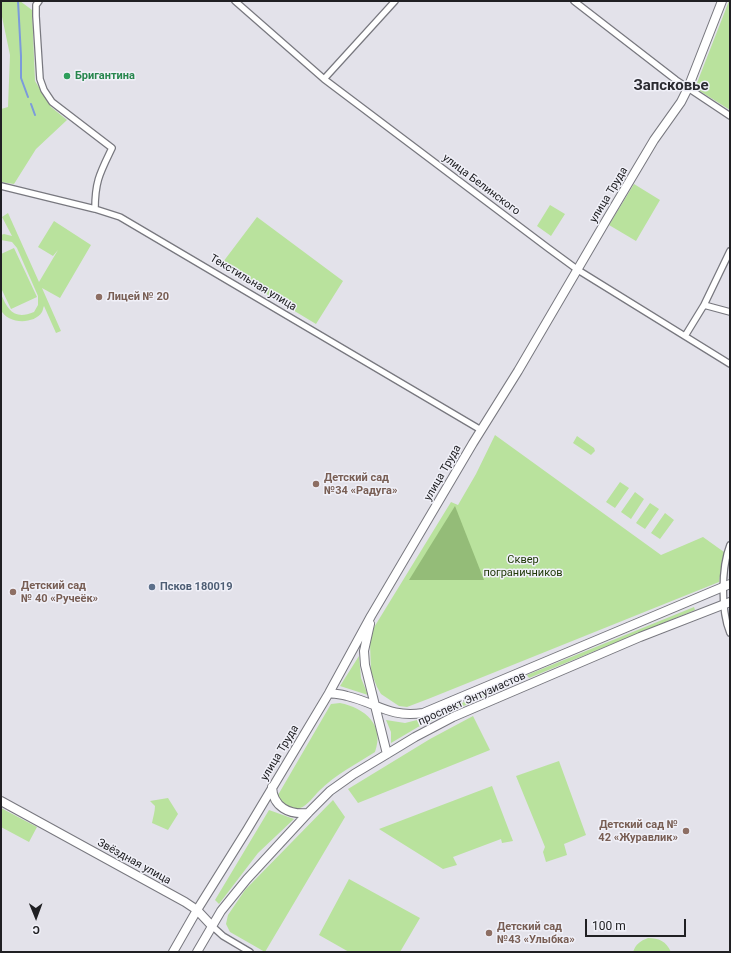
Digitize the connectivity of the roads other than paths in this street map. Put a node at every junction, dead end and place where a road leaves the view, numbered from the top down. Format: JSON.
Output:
{"nodes":[{"id":1,"x":39,"y":1,"type":"edge"},
{"id":2,"x":235,"y":1,"type":"edge"},
{"id":3,"x":395,"y":1,"type":"edge"},
{"id":4,"x":574,"y":1,"type":"edge"},
{"id":5,"x":722,"y":1,"type":"edge"},
{"id":6,"x":324,"y":80,"type":"junction"},
{"id":7,"x":688,"y":88,"type":"junction"},
{"id":8,"x":730,"y":116,"type":"edge"},
{"id":9,"x":1,"y":186,"type":"edge"},
{"id":10,"x":94,"y":209,"type":"junction"},
{"id":11,"x":730,"y":251,"type":"edge"},
{"id":12,"x":578,"y":270,"type":"junction"},
{"id":13,"x":704,"y":305,"type":"junction"},
{"id":14,"x":730,"y":312,"type":"edge"},
{"id":15,"x":685,"y":336,"type":"junction"},
{"id":16,"x":730,"y":364,"type":"edge"},
{"id":17,"x":482,"y":430,"type":"junction"},
{"id":18,"x":730,"y":546,"type":"edge"},
{"id":19,"x":727,"y":585,"type":"edge"},
{"id":20,"x":727,"y":604,"type":"edge"},
{"id":21,"x":371,"y":616,"type":"junction"},
{"id":22,"x":730,"y":633,"type":"edge"},
{"id":23,"x":329,"y":693,"type":"junction"},
{"id":24,"x":376,"y":707,"type":"junction"},
{"id":25,"x":387,"y":754,"type":"junction"},
{"id":26,"x":272,"y":787,"type":"junction"},
{"id":27,"x":1,"y":801,"type":"edge"},
{"id":28,"x":308,"y":813,"type":"junction"},
{"id":29,"x":197,"y":910,"type":"junction"},
{"id":30,"x":212,"y":926,"type":"junction"},
{"id":31,"x":173,"y":952,"type":"edge"},
{"id":32,"x":196,"y":952,"type":"edge"},
{"id":33,"x":250,"y":952,"type":"edge"}],
"edges":[{"from":1,"to":10,"type":"street"},
{"from":2,"to":6,"type":"street","name":"улица Белинского"},
{"from":3,"to":6,"type":"street"},
{"from":4,"to":7,"type":"street"},
{"from":5,"to":7,"type":"main road","name":"улица Труда"},
{"from":6,"to":12,"type":"street","name":"улица Белинского"},
{"from":7,"to":8,"type":"street"},
{"from":7,"to":12,"type":"main road","name":"улица Труда"},
{"from":9,"to":10,"type":"street","name":"Текстильная улица"},
{"from":10,"to":17,"type":"street","name":"Текстильная улица"},
{"from":11,"to":13,"type":"street"},
{"from":12,"to":15,"type":"street","name":"улица Белинского"},
{"from":12,"to":17,"type":"main road","name":"улица Труда"},
{"from":13,"to":14,"type":"street"},
{"from":13,"to":15,"type":"street"},
{"from":15,"to":16,"type":"street","name":"улица Белинского"},
{"from":17,"to":21,"type":"main road","name":"улица Труда"},
{"from":18,"to":19,"type":"street"},
{"from":19,"to":20,"type":"street"},
{"from":19,"to":24,"type":"main road","name":"проспект Энтузиастов"},
{"from":20,"to":22,"type":"street"},
{"from":20,"to":25,"type":"main road","name":"проспект Энтузиастов"},
{"from":21,"to":23,"type":"main road","name":"улица Труда"},
{"from":21,"to":24,"type":"main road"},
{"from":23,"to":24,"type":"main road","name":"проспект Энтузиастов"},
{"from":23,"to":26,"type":"main road","name":"улица Труда"},
{"from":24,"to":25,"type":"main road"},
{"from":25,"to":28,"type":"main road","name":"проспект Энтузиастов"},
{"from":26,"to":28,"type":"main road"},
{"from":26,"to":29,"type":"main road","name":"улица Труда"},
{"from":27,"to":29,"type":"main road","name":"Звёздная улица"},
{"from":28,"to":30,"type":"main road","name":"проспект Энтузиастов"},
{"from":29,"to":30,"type":"main road","name":"Звёздная улица"},
{"from":29,"to":31,"type":"main road","name":"улица Труда"},
{"from":30,"to":32,"type":"main road"},
{"from":30,"to":33,"type":"street","name":"Звёздная улица"}]}
